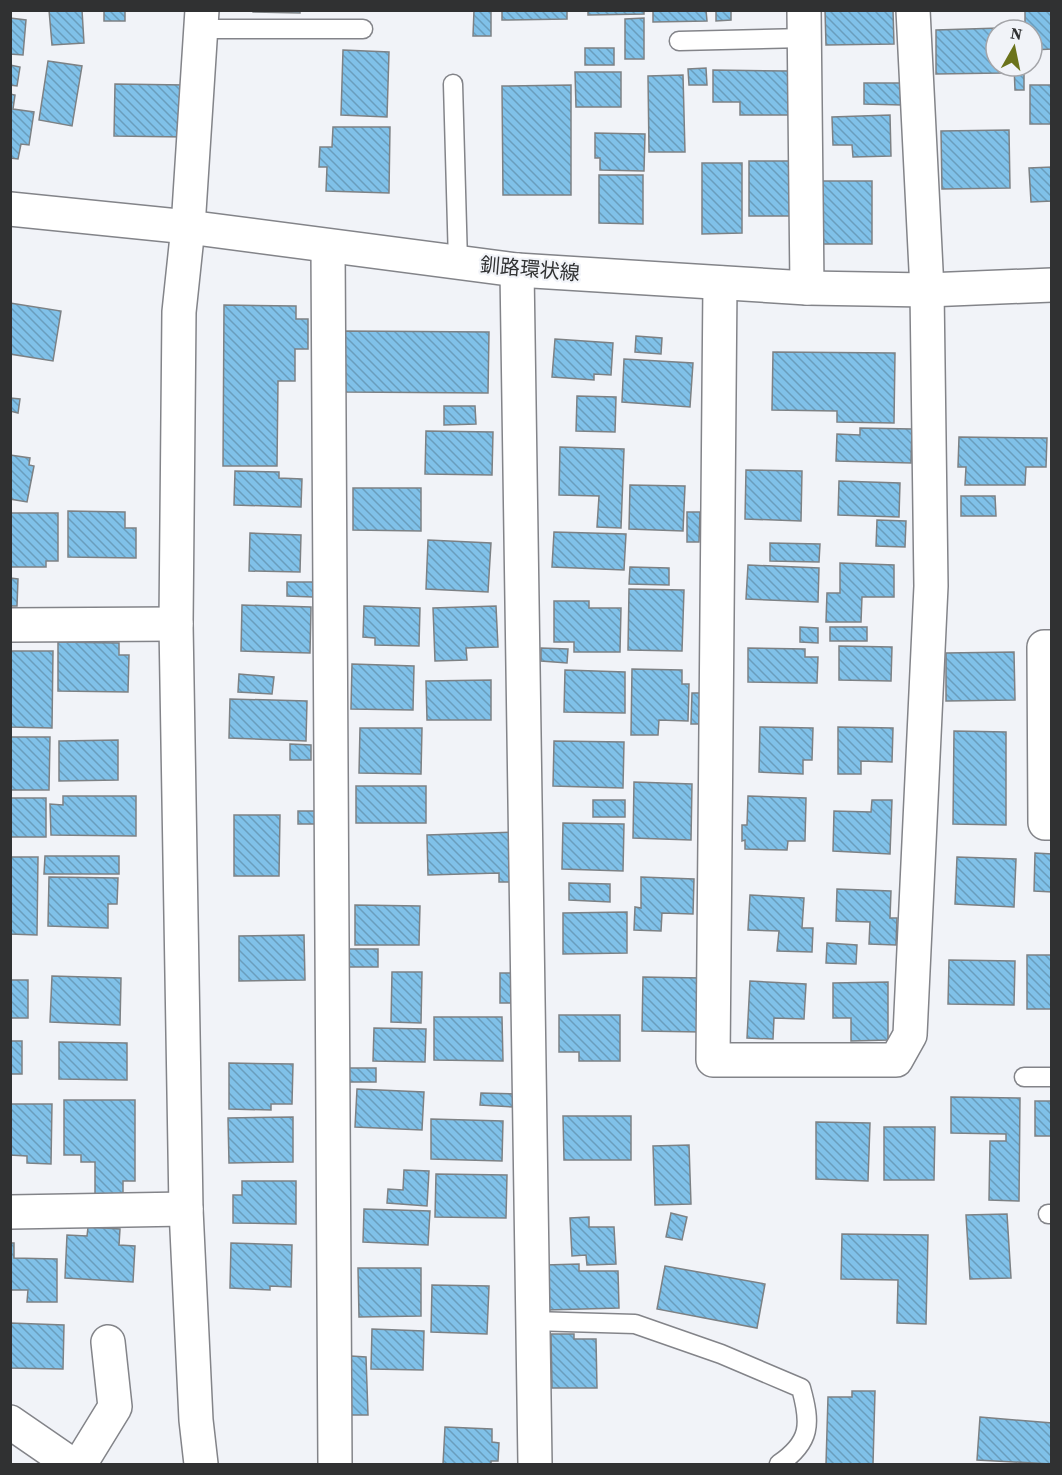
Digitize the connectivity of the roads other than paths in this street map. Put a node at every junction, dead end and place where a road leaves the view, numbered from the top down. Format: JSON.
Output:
{"nodes":[{"id":1,"x":913,"y":10,"type":"edge"},
{"id":2,"x":202,"y":20,"type":"edge"},
{"id":3,"x":805,"y":24,"type":"edge"},
{"id":4,"x":363,"y":29,"type":"dead end"},
{"id":5,"x":679,"y":41,"type":"dead end"},
{"id":6,"x":453,"y":84,"type":"dead end"},
{"id":7,"x":10,"y":209,"type":"edge"},
{"id":8,"x":189,"y":227,"type":"junction"},
{"id":9,"x":328,"y":247,"type":"junction"},
{"id":10,"x":458,"y":262,"type":"junction"},
{"id":11,"x":517,"y":270,"type":"junction"},
{"id":12,"x":720,"y":283,"type":"junction"},
{"id":13,"x":1052,"y":285,"type":"edge"},
{"id":14,"x":807,"y":288,"type":"junction"},
{"id":15,"x":927,"y":290,"type":"junction"},
{"id":16,"x":176,"y":624,"type":"junction"},
{"id":17,"x":10,"y":625,"type":"edge"},
{"id":18,"x":1052,"y":647,"type":"edge"},
{"id":19,"x":1052,"y":823,"type":"edge"},
{"id":20,"x":1024,"y":1077,"type":"dead end"},
{"id":21,"x":1052,"y":1077,"type":"edge"},
{"id":22,"x":186,"y":1209,"type":"junction"},
{"id":23,"x":10,"y":1212,"type":"edge"},
{"id":24,"x":532,"y":1321,"type":"junction"},
{"id":25,"x":108,"y":1342,"type":"dead end"},
{"id":26,"x":10,"y":1422,"type":"edge"},
{"id":27,"x":71,"y":1464,"type":"edge"},
{"id":28,"x":80,"y":1464,"type":"edge"},
{"id":29,"x":201,"y":1464,"type":"edge"},
{"id":30,"x":335,"y":1464,"type":"edge"},
{"id":31,"x":536,"y":1464,"type":"edge"},
{"id":32,"x":778,"y":1464,"type":"edge"}],
"edges":[{"from":1,"to":15,"type":"street"},
{"from":2,"to":4,"type":"lane"},
{"from":2,"to":8,"type":"street"},
{"from":3,"to":5,"type":"lane"},
{"from":3,"to":14,"type":"street"},
{"from":6,"to":10,"type":"lane"},
{"from":7,"to":8,"type":"street","name":"釧路環状線"},
{"from":8,"to":9,"type":"street","name":"釧路環状線"},
{"from":8,"to":16,"type":"street"},
{"from":9,"to":10,"type":"street","name":"釧路環状線"},
{"from":9,"to":30,"type":"street"},
{"from":10,"to":11,"type":"street","name":"釧路環状線"},
{"from":11,"to":12,"type":"street","name":"釧路環状線"},
{"from":11,"to":24,"type":"street"},
{"from":12,"to":14,"type":"street","name":"釧路環状線"},
{"from":12,"to":15,"type":"street"},
{"from":13,"to":15,"type":"street","name":"釧路環状線"},
{"from":14,"to":15,"type":"street","name":"釧路環状線"},
{"from":16,"to":17,"type":"street"},
{"from":16,"to":22,"type":"street"},
{"from":18,"to":19,"type":"street"},
{"from":20,"to":21,"type":"lane"},
{"from":22,"to":23,"type":"street"},
{"from":22,"to":29,"type":"street"},
{"from":24,"to":31,"type":"street"},
{"from":24,"to":32,"type":"lane"},
{"from":25,"to":28,"type":"street"},
{"from":26,"to":27,"type":"street"}]}
